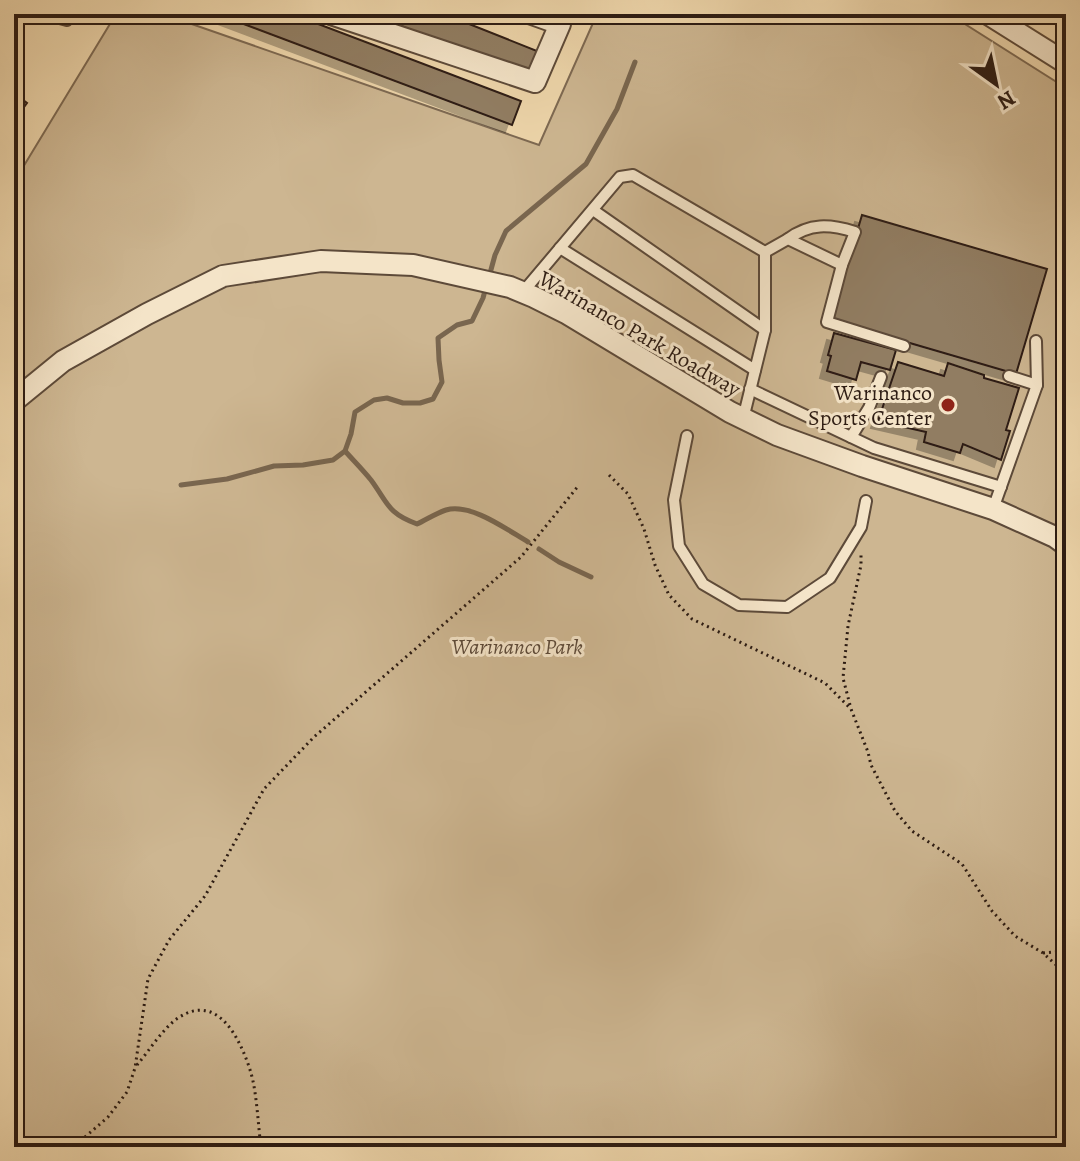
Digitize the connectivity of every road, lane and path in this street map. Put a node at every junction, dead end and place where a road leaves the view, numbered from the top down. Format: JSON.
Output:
{"nodes":[{"id":1,"x":45,"y":14,"type":"edge"},
{"id":2,"x":331,"y":14,"type":"edge"},
{"id":3,"x":532,"y":14,"type":"edge"},
{"id":4,"x":988,"y":14,"type":"edge"},
{"id":5,"x":67,"y":20,"type":"dead end"},
{"id":6,"x":1066,"y":63,"type":"edge"},
{"id":7,"x":593,"y":210,"type":"junction"},
{"id":8,"x":788,"y":239,"type":"junction"},
{"id":9,"x":560,"y":248,"type":"junction"},
{"id":10,"x":765,"y":252,"type":"junction"},
{"id":11,"x":842,"y":265,"type":"junction"},
{"id":12,"x":517,"y":290,"type":"junction"},
{"id":13,"x":765,"y":330,"type":"junction"},
{"id":14,"x":1036,"y":341,"type":"dead end"},
{"id":15,"x":904,"y":346,"type":"dead end"},
{"id":16,"x":755,"y":370,"type":"junction"},
{"id":17,"x":1009,"y":376,"type":"dead end"},
{"id":18,"x":881,"y":377,"type":"dead end"},
{"id":19,"x":1037,"y":385,"type":"junction"},
{"id":20,"x":750,"y":389,"type":"junction"},
{"id":21,"x":14,"y":401,"type":"edge"},
{"id":22,"x":743,"y":419,"type":"junction"},
{"id":23,"x":687,"y":436,"type":"dead end"},
{"id":24,"x":851,"y":437,"type":"junction"},
{"id":25,"x":609,"y":475,"type":"dead end"},
{"id":26,"x":579,"y":485,"type":"dead end"},
{"id":27,"x":1001,"y":487,"type":"junction"},
{"id":28,"x":866,"y":501,"type":"dead end"},
{"id":29,"x":993,"y":509,"type":"junction"},
{"id":30,"x":861,"y":527,"type":"junction"},
{"id":31,"x":1066,"y":545,"type":"edge"},
{"id":32,"x":851,"y":709,"type":"junction"},
{"id":33,"x":1066,"y":951,"type":"edge"},
{"id":34,"x":1043,"y":953,"type":"junction"},
{"id":35,"x":1066,"y":974,"type":"edge"},
{"id":36,"x":135,"y":1068,"type":"junction"},
{"id":37,"x":78,"y":1147,"type":"edge"},
{"id":38,"x":261,"y":1147,"type":"edge"}],
"edges":[{"from":1,"to":5,"type":"lane"},
{"from":2,"to":3,"type":"street"},
{"from":4,"to":6,"type":"street"},
{"from":7,"to":9,"type":"lane"},
{"from":7,"to":10,"type":"lane"},
{"from":7,"to":13,"type":"lane"},
{"from":8,"to":10,"type":"lane"},
{"from":8,"to":11,"type":"lane"},
{"from":8,"to":11,"type":"lane"},
{"from":9,"to":12,"type":"lane"},
{"from":9,"to":16,"type":"lane"},
{"from":10,"to":13,"type":"lane"},
{"from":11,"to":15,"type":"lane"},
{"from":12,"to":21,"type":"street","name":"Warinanco Park Roadway"},
{"from":12,"to":22,"type":"street","name":"Warinanco Park Roadway"},
{"from":13,"to":16,"type":"lane"},
{"from":14,"to":19,"type":"lane"},
{"from":16,"to":20,"type":"lane"},
{"from":17,"to":19,"type":"lane"},
{"from":18,"to":24,"type":"lane"},
{"from":19,"to":27,"type":"lane"},
{"from":20,"to":22,"type":"lane"},
{"from":20,"to":24,"type":"lane"},
{"from":22,"to":29,"type":"street","name":"Warinanco Park Roadway"},
{"from":23,"to":30,"type":"lane"},
{"from":24,"to":27,"type":"lane"},
{"from":25,"to":32,"type":"path"},
{"from":26,"to":36,"type":"path"},
{"from":27,"to":29,"type":"lane"},
{"from":28,"to":30,"type":"lane"},
{"from":29,"to":31,"type":"street","name":"Warinanco Park Roadway"},
{"from":30,"to":32,"type":"path"},
{"from":32,"to":34,"type":"path"},
{"from":33,"to":34,"type":"path"},
{"from":34,"to":35,"type":"path"},
{"from":36,"to":37,"type":"path"},
{"from":36,"to":38,"type":"path"}]}
